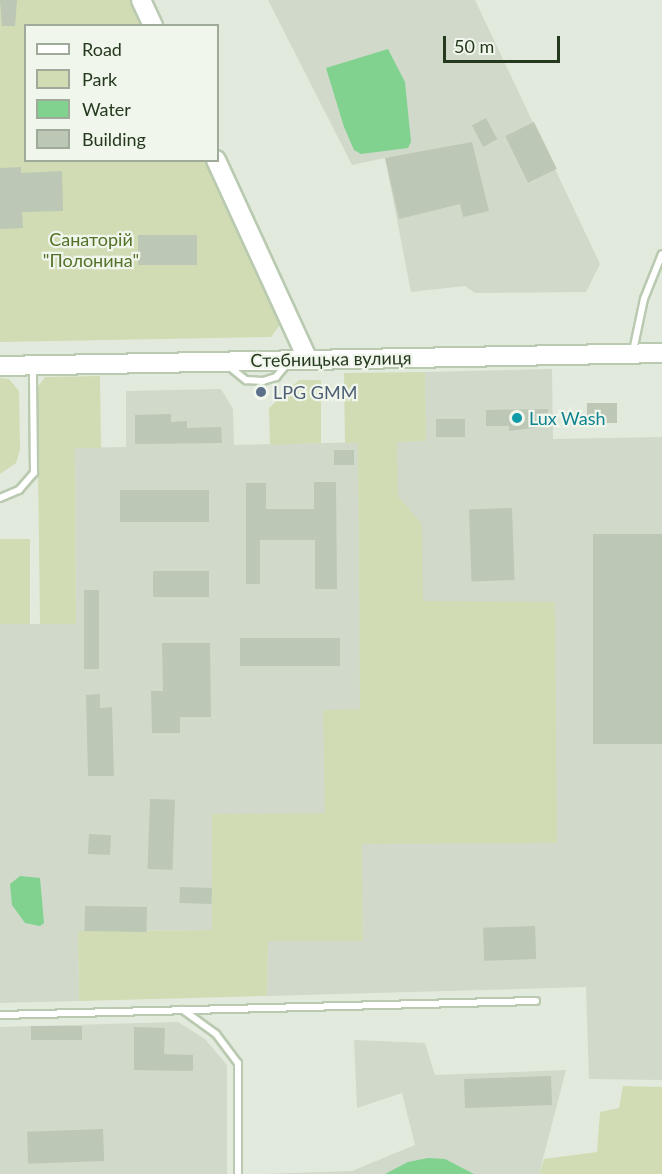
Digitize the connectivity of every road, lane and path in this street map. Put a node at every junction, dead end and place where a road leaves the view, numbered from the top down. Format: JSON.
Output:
{"nodes":[{"id":1,"x":141,"y":0,"type":"edge"},
{"id":2,"x":152,"y":24,"type":"edge"},
{"id":3,"x":217,"y":162,"type":"edge"},
{"id":4,"x":662,"y":254,"type":"edge"},
{"id":5,"x":662,"y":353,"type":"edge"},
{"id":6,"x":633,"y":354,"type":"junction"},
{"id":7,"x":300,"y":355,"type":"junction"},
{"id":8,"x":33,"y":365,"type":"junction"},
{"id":9,"x":0,"y":366,"type":"edge"},
{"id":10,"x":0,"y":498,"type":"edge"},
{"id":11,"x":536,"y":1001,"type":"dead end"},
{"id":12,"x":183,"y":1010,"type":"junction"},
{"id":13,"x":0,"y":1015,"type":"edge"},
{"id":14,"x":238,"y":1174,"type":"edge"}],
"edges":[{"from":1,"to":2,"type":"street"},
{"from":3,"to":7,"type":"street"},
{"from":4,"to":6,"type":"lane"},
{"from":5,"to":6,"type":"street","name":"Стебницька вулиця"},
{"from":6,"to":7,"type":"street","name":"Стебницька вулиця"},
{"from":7,"to":8,"type":"street","name":"Стебницька вулиця"},
{"from":8,"to":9,"type":"street","name":"Стебницька вулиця"},
{"from":8,"to":10,"type":"lane"},
{"from":11,"to":12,"type":"lane"},
{"from":12,"to":13,"type":"lane"},
{"from":12,"to":14,"type":"lane"}]}
